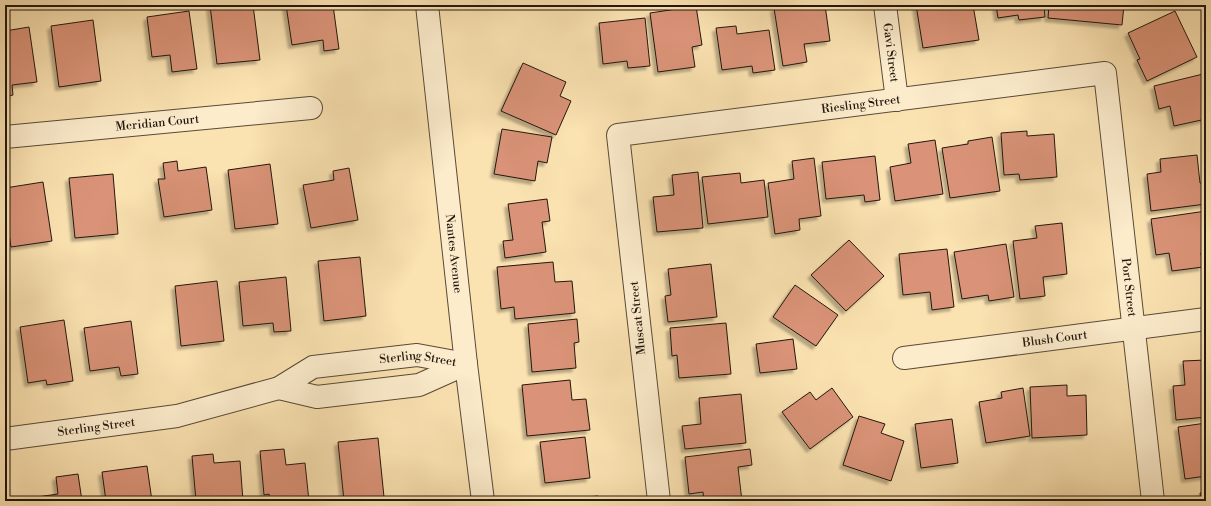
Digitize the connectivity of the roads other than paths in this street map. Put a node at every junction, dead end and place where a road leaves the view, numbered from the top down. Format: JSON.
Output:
{"nodes":[{"id":1,"x":427,"y":5,"type":"edge"},
{"id":2,"x":885,"y":5,"type":"edge"},
{"id":3,"x":1105,"y":74,"type":"joint"},
{"id":4,"x":897,"y":100,"type":"junction"},
{"id":5,"x":311,"y":108,"type":"dead end"},
{"id":6,"x":618,"y":135,"type":"joint"},
{"id":7,"x":5,"y":137,"type":"edge"},
{"id":8,"x":1206,"y":319,"type":"edge"},
{"id":9,"x":1133,"y":327,"type":"junction"},
{"id":10,"x":904,"y":358,"type":"dead end"},
{"id":11,"x":466,"y":364,"type":"junction"},
{"id":12,"x":279,"y":388,"type":"junction"},
{"id":13,"x":5,"y":439,"type":"edge"},
{"id":14,"x":483,"y":501,"type":"edge"},
{"id":15,"x":658,"y":501,"type":"edge"},
{"id":16,"x":1153,"y":501,"type":"edge"}],
"edges":[{"from":1,"to":11,"type":"street","name":"Nantes Avenue"},
{"from":2,"to":4,"type":"street","name":"Gavi Street"},
{"from":3,"to":4,"type":"street","name":"Riesling Street"},
{"from":3,"to":9,"type":"street","name":"Port Street"},
{"from":4,"to":6,"type":"street","name":"Riesling Street"},
{"from":5,"to":7,"type":"street","name":"Meridian Court"},
{"from":6,"to":15,"type":"street","name":"Muscat Street"},
{"from":8,"to":9,"type":"street","name":"Blush Court"},
{"from":9,"to":10,"type":"street","name":"Blush Court"},
{"from":9,"to":16,"type":"street","name":"Port Street"},
{"from":11,"to":12,"type":"street","name":"Sterling Street"},
{"from":11,"to":12,"type":"street","name":"Sterling Street"},
{"from":11,"to":14,"type":"street","name":"Nantes Avenue"},
{"from":12,"to":13,"type":"street","name":"Sterling Street"}]}
